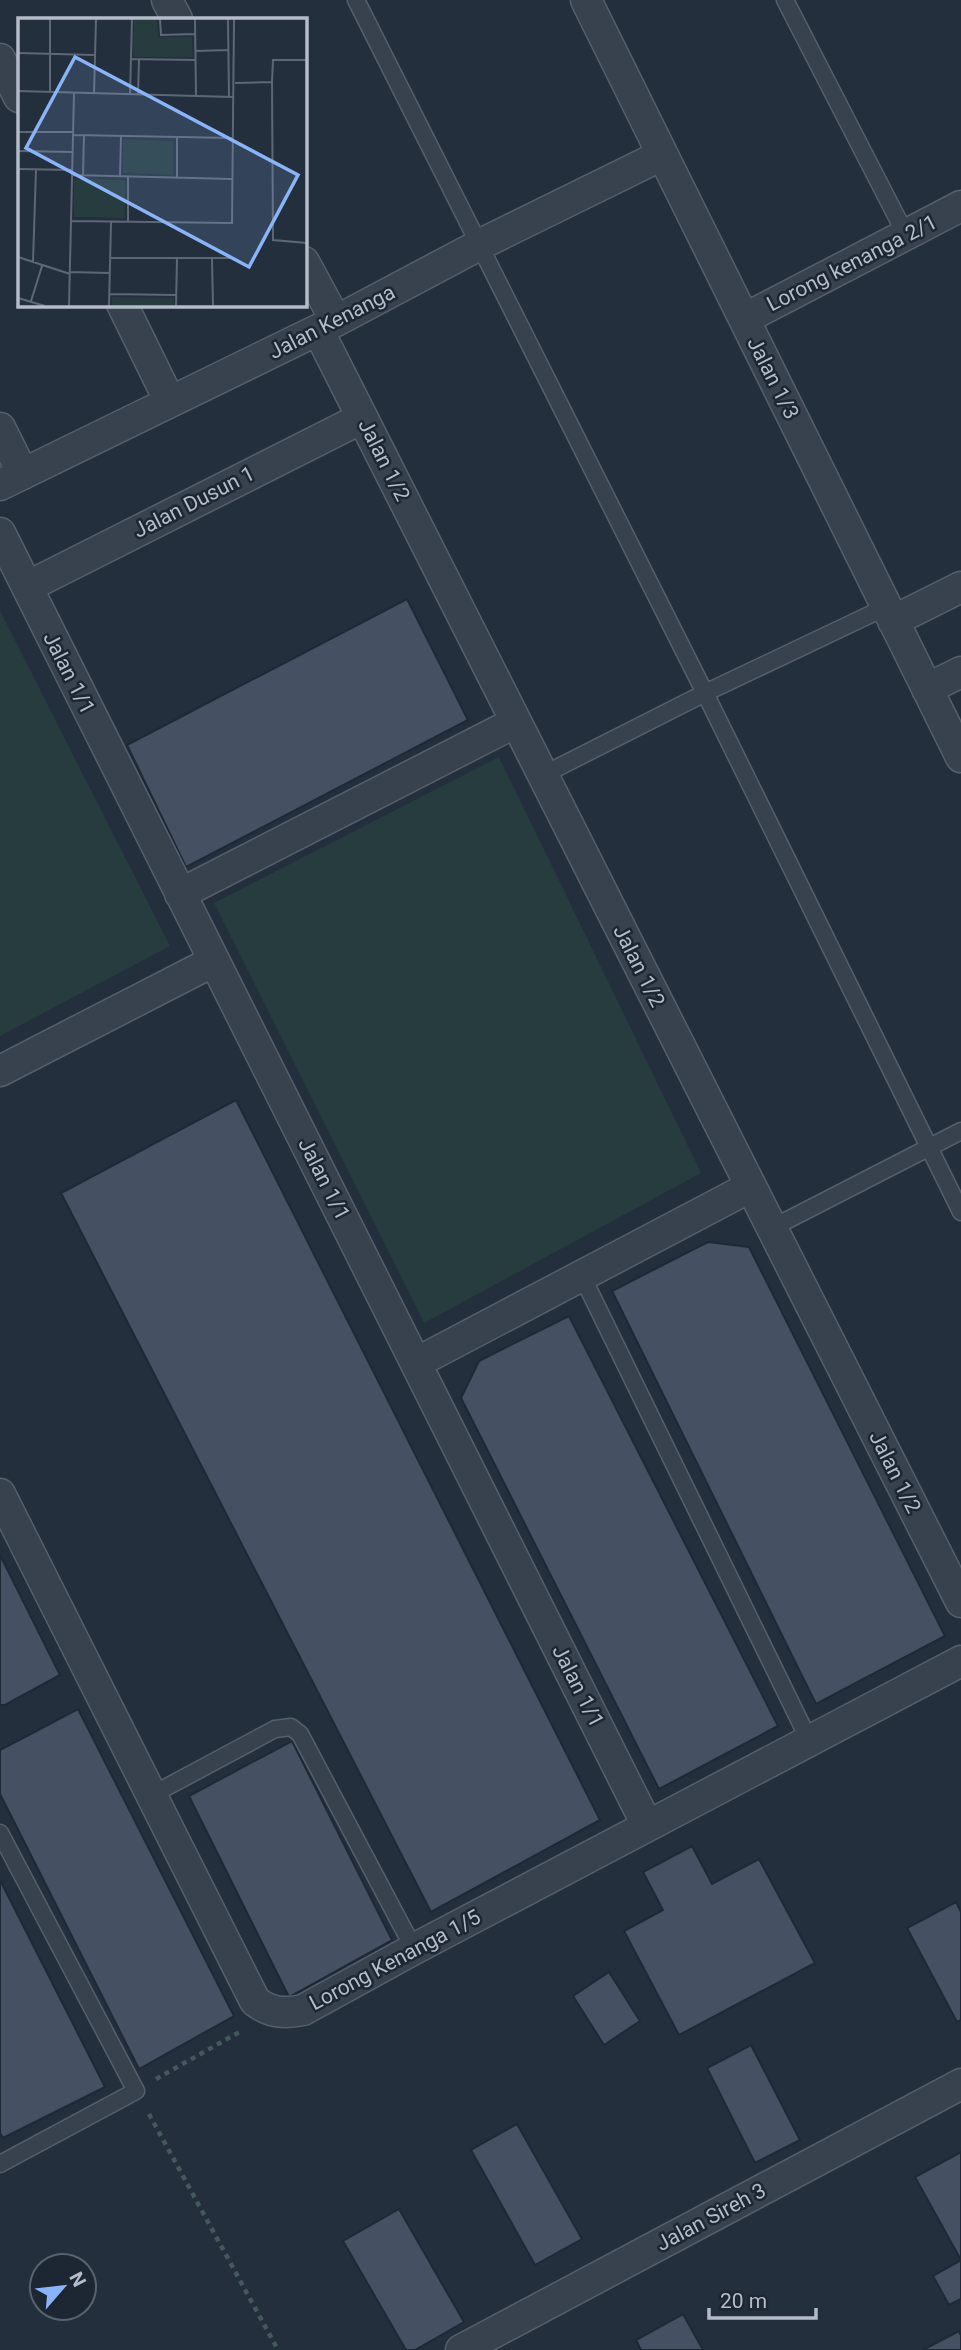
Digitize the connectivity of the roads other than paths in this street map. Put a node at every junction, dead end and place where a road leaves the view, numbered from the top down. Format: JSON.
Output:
{"nodes":[{"id":1,"x":167,"y":0,"type":"edge"},
{"id":2,"x":356,"y":0,"type":"edge"},
{"id":3,"x":586,"y":0,"type":"edge"},
{"id":4,"x":785,"y":0,"type":"edge"},
{"id":5,"x":176,"y":18,"type":"edge"},
{"id":6,"x":0,"y":59,"type":"edge"},
{"id":7,"x":18,"y":95,"type":"edge"},
{"id":8,"x":662,"y":155,"type":"junction"},
{"id":9,"x":961,"y":206,"type":"edge"},
{"id":10,"x":906,"y":235,"type":"junction"},
{"id":11,"x":481,"y":244,"type":"junction"},
{"id":12,"x":306,"y":268,"type":"edge"},
{"id":13,"x":123,"y":306,"type":"edge"},
{"id":14,"x":744,"y":319,"type":"junction"},
{"id":15,"x":327,"y":326,"type":"junction"},
{"id":16,"x":170,"y":402,"type":"junction"},
{"id":17,"x":362,"y":418,"type":"junction"},
{"id":18,"x":0,"y":428,"type":"edge"},
{"id":19,"x":12,"y":479,"type":"edge"},
{"id":20,"x":0,"y":533,"type":"edge"},
{"id":21,"x":27,"y":587,"type":"junction"},
{"id":22,"x":961,"y":587,"type":"edge"},
{"id":23,"x":890,"y":614,"type":"junction"},
{"id":24,"x":961,"y":671,"type":"edge"},
{"id":25,"x":927,"y":689,"type":"junction"},
{"id":26,"x":705,"y":692,"type":"junction"},
{"id":27,"x":516,"y":722,"type":"junction"},
{"id":28,"x":961,"y":757,"type":"edge"},
{"id":29,"x":543,"y":775,"type":"junction"},
{"id":30,"x":180,"y":894,"type":"junction"},
{"id":31,"x":214,"y":961,"type":"junction"},
{"id":32,"x":0,"y":1071,"type":"edge"},
{"id":33,"x":961,"y":1131,"type":"edge"},
{"id":34,"x":929,"y":1147,"type":"junction"},
{"id":35,"x":751,"y":1187,"type":"junction"},
{"id":36,"x":961,"y":1212,"type":"edge"},
{"id":37,"x":772,"y":1228,"type":"junction"},
{"id":38,"x":582,"y":1276,"type":"junction"},
{"id":39,"x":416,"y":1363,"type":"junction"},
{"id":40,"x":0,"y":1494,"type":"edge"},
{"id":41,"x":961,"y":1602,"type":"edge"},
{"id":42,"x":961,"y":1661,"type":"edge"},
{"id":43,"x":809,"y":1740,"type":"junction"},
{"id":44,"x":150,"y":1796,"type":"junction"},
{"id":45,"x":647,"y":1825,"type":"junction"},
{"id":46,"x":0,"y":1833,"type":"edge"},
{"id":47,"x":414,"y":1949,"type":"junction"},
{"id":48,"x":961,"y":2084,"type":"edge"},
{"id":49,"x":0,"y":2164,"type":"edge"},
{"id":50,"x":461,"y":2350,"type":"edge"}],
"edges":[{"from":1,"to":5,"type":"street"},
{"from":2,"to":11,"type":"lane"},
{"from":3,"to":8,"type":"street","name":"Jalan 1/3"},
{"from":4,"to":10,"type":"lane"},
{"from":6,"to":7,"type":"street"},
{"from":8,"to":11,"type":"street","name":"Jalan Kenanga"},
{"from":8,"to":14,"type":"street","name":"Jalan 1/3"},
{"from":9,"to":10,"type":"street","name":"Lorong kenanga 2/1"},
{"from":10,"to":14,"type":"street","name":"Lorong kenanga 2/1"},
{"from":11,"to":15,"type":"street","name":"Jalan Kenanga"},
{"from":11,"to":26,"type":"lane"},
{"from":12,"to":15,"type":"street","name":"Jalan 1/2"},
{"from":13,"to":16,"type":"street"},
{"from":14,"to":23,"type":"street","name":"Jalan 1/3"},
{"from":15,"to":16,"type":"street","name":"Jalan Kenanga"},
{"from":15,"to":17,"type":"street","name":"Jalan 1/2"},
{"from":16,"to":19,"type":"street","name":"Jalan Kenanga"},
{"from":17,"to":21,"type":"street","name":"Jalan Dusun 1"},
{"from":17,"to":27,"type":"street","name":"Jalan 1/2"},
{"from":18,"to":19,"type":"street"},
{"from":20,"to":21,"type":"street","name":"Jalan 1/1"},
{"from":21,"to":30,"type":"street","name":"Jalan 1/1"},
{"from":22,"to":23,"type":"street"},
{"from":23,"to":25,"type":"street","name":"Jalan 1/3"},
{"from":23,"to":26,"type":"lane"},
{"from":24,"to":25,"type":"street"},
{"from":25,"to":28,"type":"street","name":"Jalan 1/3"},
{"from":26,"to":29,"type":"lane"},
{"from":26,"to":34,"type":"lane"},
{"from":27,"to":29,"type":"street","name":"Jalan 1/2"},
{"from":27,"to":30,"type":"street"},
{"from":29,"to":35,"type":"street","name":"Jalan 1/2"},
{"from":30,"to":31,"type":"street","name":"Jalan 1/1"},
{"from":31,"to":32,"type":"street"},
{"from":31,"to":39,"type":"street","name":"Jalan 1/1"},
{"from":33,"to":34,"type":"lane"},
{"from":34,"to":36,"type":"lane"},
{"from":34,"to":37,"type":"lane"},
{"from":35,"to":37,"type":"street","name":"Jalan 1/2"},
{"from":35,"to":38,"type":"street"},
{"from":37,"to":41,"type":"street","name":"Jalan 1/2"},
{"from":38,"to":39,"type":"street"},
{"from":38,"to":43,"type":"lane"},
{"from":39,"to":45,"type":"street","name":"Jalan 1/1"},
{"from":40,"to":44,"type":"street"},
{"from":42,"to":43,"type":"street","name":"Lorong Kenanga 1/5"},
{"from":43,"to":45,"type":"street","name":"Lorong Kenanga 1/5"},
{"from":44,"to":47,"type":"street","name":"Lorong Kenanga 1/5"},
{"from":44,"to":47,"type":"lane"},
{"from":45,"to":47,"type":"street","name":"Lorong Kenanga 1/5"},
{"from":46,"to":49,"type":"lane"},
{"from":48,"to":50,"type":"street","name":"Jalan Sireh 3"}]}
